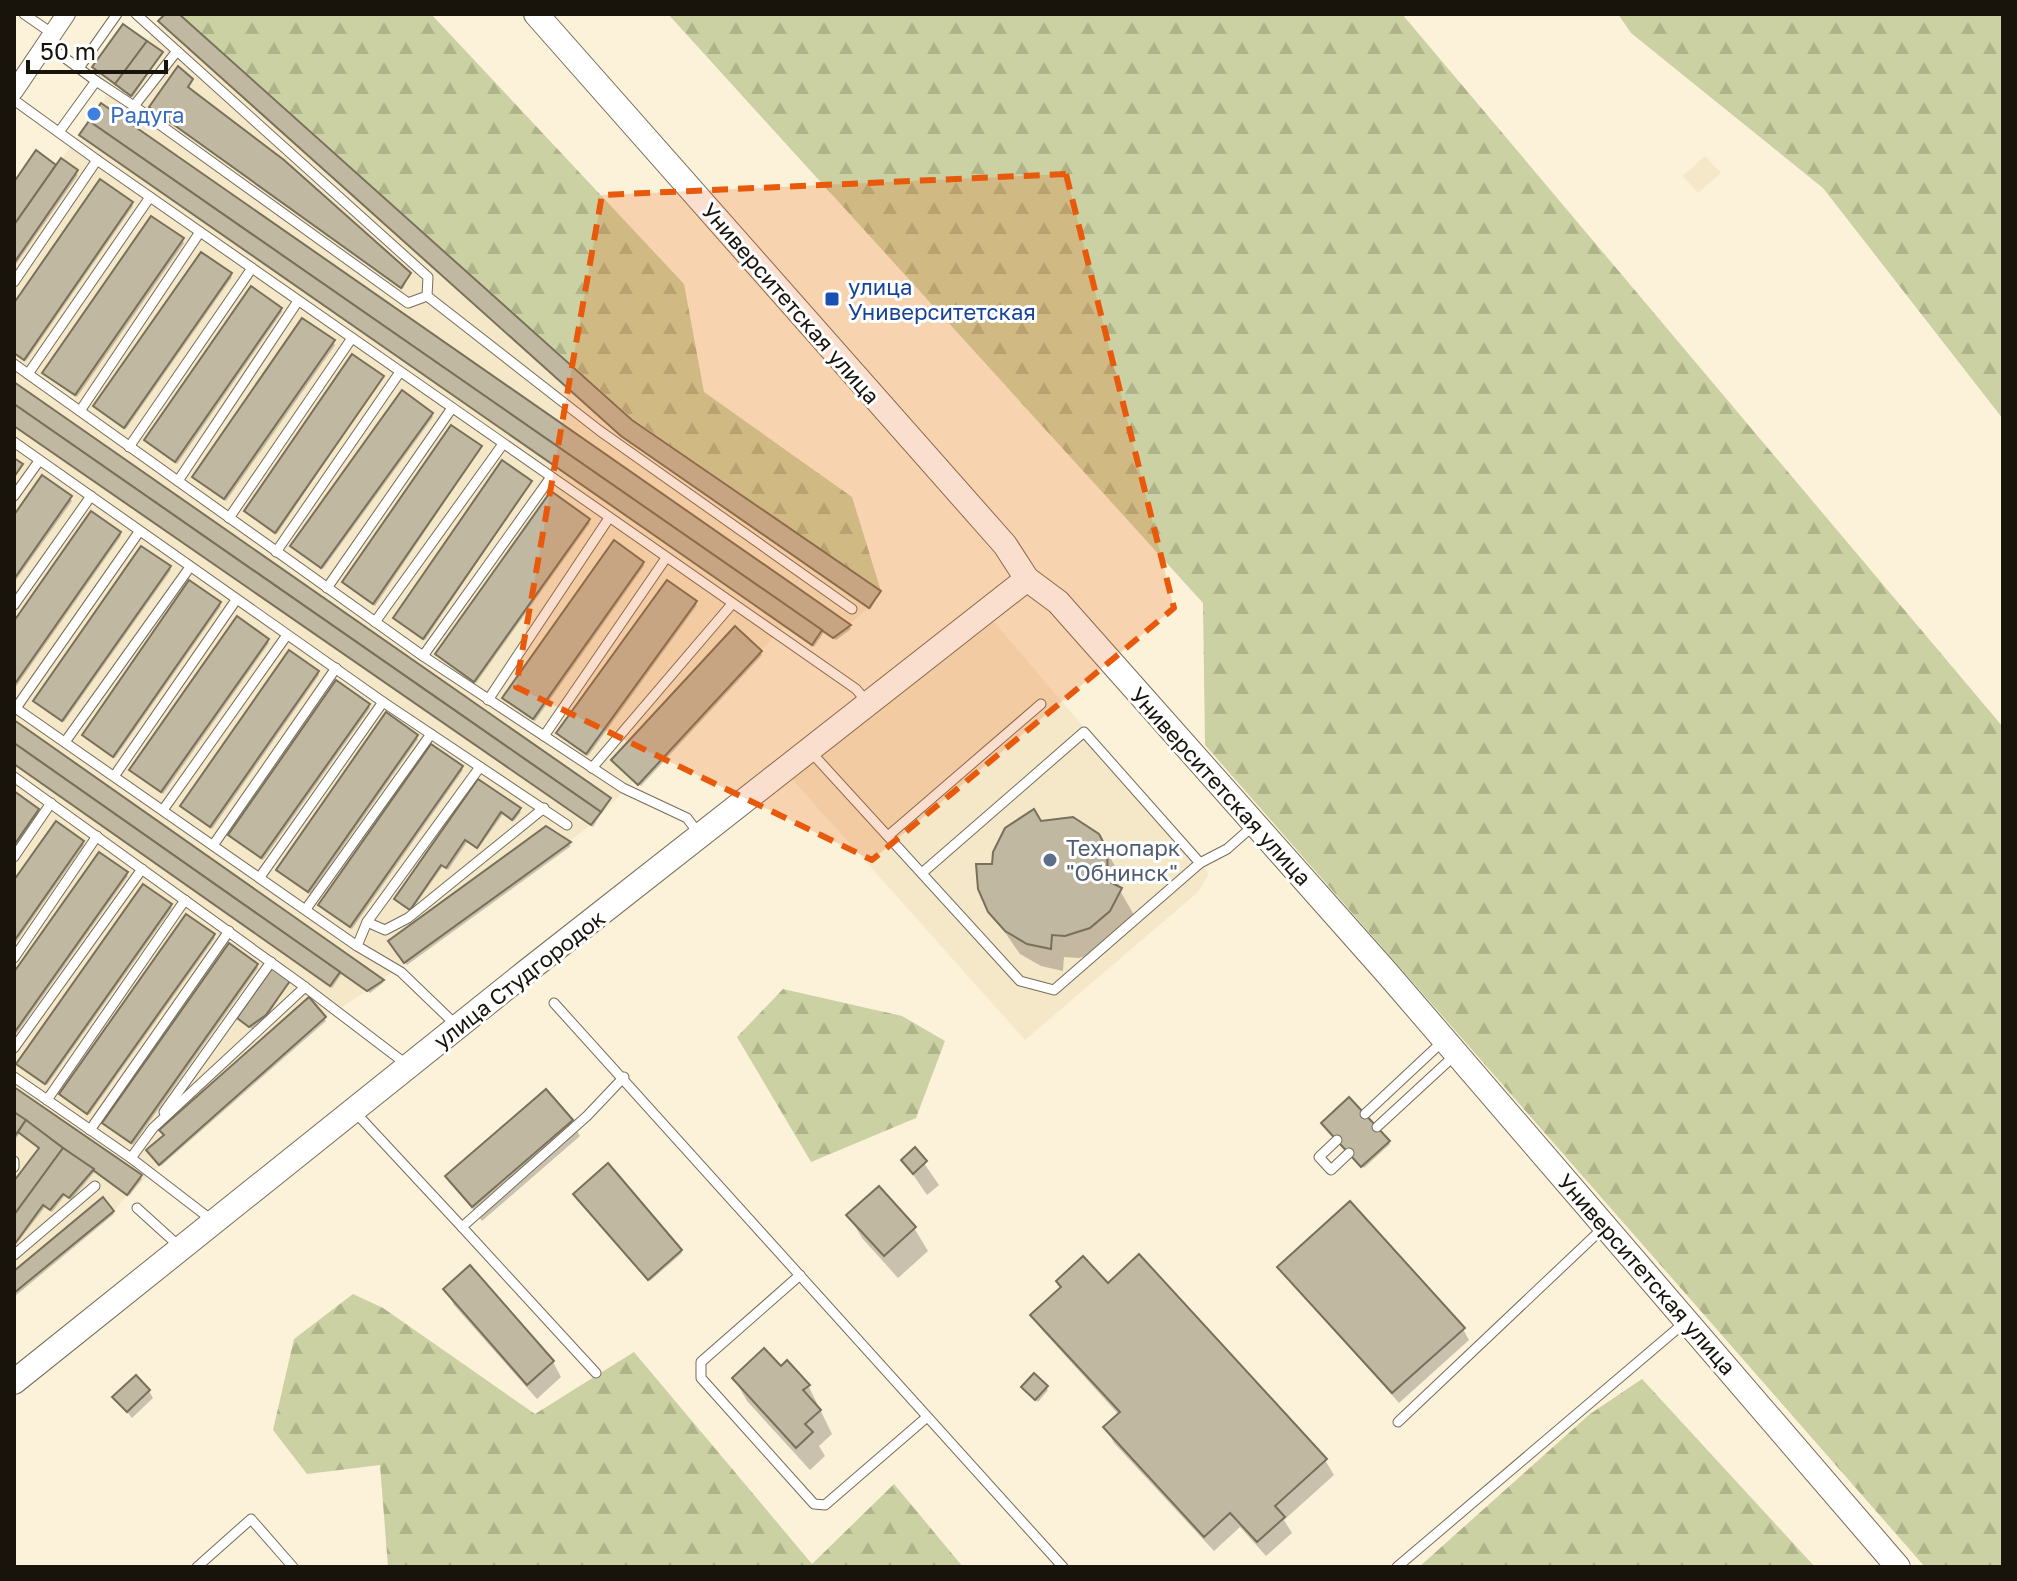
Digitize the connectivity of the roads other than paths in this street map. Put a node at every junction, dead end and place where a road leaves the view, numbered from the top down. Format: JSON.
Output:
{"nodes":[{"id":1,"x":24,"y":14,"type":"edge"},
{"id":2,"x":66,"y":14,"type":"edge"},
{"id":3,"x":117,"y":14,"type":"edge"},
{"id":4,"x":136,"y":14,"type":"edge"},
{"id":5,"x":536,"y":14,"type":"edge"},
{"id":6,"x":49,"y":39,"type":"junction"},
{"id":7,"x":177,"y":51,"type":"junction"},
{"id":8,"x":79,"y":68,"type":"junction"},
{"id":9,"x":96,"y":81,"type":"junction"},
{"id":10,"x":14,"y":91,"type":"edge"},
{"id":11,"x":14,"y":100,"type":"edge"},
{"id":12,"x":134,"y":106,"type":"junction"},
{"id":13,"x":59,"y":132,"type":"junction"},
{"id":14,"x":97,"y":160,"type":"junction"},
{"id":15,"x":150,"y":197,"type":"junction"},
{"id":16,"x":200,"y":232,"type":"junction"},
{"id":17,"x":252,"y":268,"type":"junction"},
{"id":18,"x":14,"y":282,"type":"edge"},
{"id":19,"x":427,"y":296,"type":"junction"},
{"id":20,"x":298,"y":301,"type":"junction"},
{"id":21,"x":352,"y":338,"type":"junction"},
{"id":22,"x":14,"y":364,"type":"edge"},
{"id":23,"x":400,"y":372,"type":"junction"},
{"id":24,"x":28,"y":374,"type":"junction"},
{"id":25,"x":452,"y":408,"type":"junction"},
{"id":26,"x":80,"y":411,"type":"junction"},
{"id":27,"x":14,"y":442,"type":"edge"},
{"id":28,"x":503,"y":444,"type":"junction"},
{"id":29,"x":129,"y":447,"type":"junction"},
{"id":30,"x":39,"y":461,"type":"junction"},
{"id":31,"x":551,"y":477,"type":"junction"},
{"id":32,"x":178,"y":481,"type":"junction"},
{"id":33,"x":14,"y":496,"type":"edge"},
{"id":34,"x":91,"y":496,"type":"junction"},
{"id":35,"x":229,"y":518,"type":"junction"},
{"id":36,"x":609,"y":518,"type":"junction"},
{"id":37,"x":139,"y":532,"type":"junction"},
{"id":38,"x":276,"y":552,"type":"junction"},
{"id":39,"x":666,"y":558,"type":"junction"},
{"id":40,"x":190,"y":567,"type":"junction"},
{"id":41,"x":1027,"y":579,"type":"junction"},
{"id":42,"x":327,"y":588,"type":"junction"},
{"id":43,"x":236,"y":600,"type":"junction"},
{"id":44,"x":732,"y":604,"type":"junction"},
{"id":45,"x":14,"y":605,"type":"edge"},
{"id":46,"x":852,"y":609,"type":"dead end"},
{"id":47,"x":375,"y":622,"type":"junction"},
{"id":48,"x":287,"y":635,"type":"junction"},
{"id":49,"x":423,"y":656,"type":"junction"},
{"id":50,"x":336,"y":668,"type":"junction"},
{"id":51,"x":488,"y":700,"type":"junction"},
{"id":52,"x":383,"y":702,"type":"junction"},
{"id":53,"x":869,"y":704,"type":"junction"},
{"id":54,"x":1041,"y":704,"type":"dead end"},
{"id":55,"x":15,"y":708,"type":"edge"},
{"id":56,"x":431,"y":734,"type":"junction"},
{"id":57,"x":544,"y":736,"type":"junction"},
{"id":58,"x":65,"y":742,"type":"junction"},
{"id":59,"x":810,"y":751,"type":"junction"},
{"id":60,"x":480,"y":767,"type":"junction"},
{"id":61,"x":592,"y":768,"type":"junction"},
{"id":62,"x":115,"y":775,"type":"junction"},
{"id":63,"x":14,"y":777,"type":"edge"},
{"id":64,"x":51,"y":803,"type":"junction"},
{"id":65,"x":544,"y":808,"type":"junction"},
{"id":66,"x":163,"y":810,"type":"junction"},
{"id":67,"x":567,"y":825,"type":"dead end"},
{"id":68,"x":1255,"y":825,"type":"junction"},
{"id":69,"x":97,"y":836,"type":"junction"},
{"id":70,"x":701,"y":836,"type":"junction"},
{"id":71,"x":888,"y":836,"type":"junction"},
{"id":72,"x":214,"y":844,"type":"junction"},
{"id":73,"x":14,"y":857,"type":"edge"},
{"id":74,"x":1200,"y":863,"type":"junction"},
{"id":75,"x":142,"y":869,"type":"junction"},
{"id":76,"x":922,"y":873,"type":"junction"},
{"id":77,"x":260,"y":877,"type":"junction"},
{"id":78,"x":185,"y":900,"type":"junction"},
{"id":79,"x":306,"y":909,"type":"junction"},
{"id":80,"x":367,"y":922,"type":"junction"},
{"id":81,"x":229,"y":931,"type":"junction"},
{"id":82,"x":357,"y":946,"type":"junction"},
{"id":83,"x":14,"y":958,"type":"edge"},
{"id":84,"x":271,"y":962,"type":"junction"},
{"id":85,"x":305,"y":987,"type":"junction"},
{"id":86,"x":554,"y":1003,"type":"dead end"},
{"id":87,"x":458,"y":1027,"type":"junction"},
{"id":88,"x":1451,"y":1047,"type":"junction"},
{"id":89,"x":14,"y":1048,"type":"edge"},
{"id":90,"x":409,"y":1066,"type":"junction"},
{"id":91,"x":14,"y":1077,"type":"edge"},
{"id":92,"x":624,"y":1077,"type":"junction"},
{"id":93,"x":47,"y":1100,"type":"junction"},
{"id":94,"x":353,"y":1110,"type":"junction"},
{"id":95,"x":1365,"y":1114,"type":"dead end"},
{"id":96,"x":1377,"y":1127,"type":"dead end"},
{"id":97,"x":153,"y":1128,"type":"junction"},
{"id":98,"x":90,"y":1130,"type":"junction"},
{"id":99,"x":1337,"y":1140,"type":"dead end"},
{"id":100,"x":1349,"y":1153,"type":"dead end"},
{"id":101,"x":131,"y":1158,"type":"junction"},
{"id":102,"x":95,"y":1186,"type":"dead end"},
{"id":103,"x":137,"y":1208,"type":"dead end"},
{"id":104,"x":213,"y":1221,"type":"junction"},
{"id":105,"x":1605,"y":1225,"type":"junction"},
{"id":106,"x":462,"y":1227,"type":"junction"},
{"id":107,"x":180,"y":1247,"type":"junction"},
{"id":108,"x":14,"y":1255,"type":"edge"},
{"id":109,"x":800,"y":1275,"type":"junction"},
{"id":110,"x":1687,"y":1320,"type":"junction"},
{"id":111,"x":596,"y":1373,"type":"dead end"},
{"id":112,"x":14,"y":1382,"type":"edge"},
{"id":113,"x":927,"y":1417,"type":"junction"},
{"id":114,"x":1398,"y":1422,"type":"dead end"},
{"id":115,"x":197,"y":1567,"type":"edge"},
{"id":116,"x":293,"y":1567,"type":"edge"},
{"id":117,"x":1063,"y":1567,"type":"edge"},
{"id":118,"x":1397,"y":1567,"type":"edge"},
{"id":119,"x":1898,"y":1567,"type":"edge"}],
"edges":[{"from":1,"to":6,"type":"lane"},
{"from":2,"to":6,"type":"street"},
{"from":3,"to":8,"type":"lane"},
{"from":4,"to":7,"type":"lane"},
{"from":5,"to":41,"type":"street","name":"Университетская улица"},
{"from":6,"to":8,"type":"lane"},
{"from":6,"to":10,"type":"street"},
{"from":7,"to":12,"type":"lane"},
{"from":7,"to":19,"type":"lane"},
{"from":8,"to":9,"type":"lane"},
{"from":9,"to":12,"type":"lane"},
{"from":9,"to":13,"type":"lane"},
{"from":11,"to":13,"type":"lane"},
{"from":12,"to":19,"type":"lane"},
{"from":13,"to":14,"type":"lane"},
{"from":14,"to":15,"type":"lane"},
{"from":14,"to":18,"type":"lane"},
{"from":15,"to":16,"type":"lane"},
{"from":15,"to":24,"type":"lane"},
{"from":16,"to":17,"type":"lane"},
{"from":16,"to":26,"type":"lane"},
{"from":17,"to":20,"type":"lane"},
{"from":17,"to":29,"type":"lane"},
{"from":19,"to":46,"type":"lane"},
{"from":20,"to":21,"type":"lane"},
{"from":20,"to":32,"type":"lane"},
{"from":21,"to":23,"type":"lane"},
{"from":21,"to":35,"type":"lane"},
{"from":22,"to":24,"type":"lane"},
{"from":23,"to":25,"type":"lane"},
{"from":23,"to":38,"type":"lane"},
{"from":24,"to":26,"type":"lane"},
{"from":25,"to":28,"type":"lane"},
{"from":25,"to":42,"type":"lane"},
{"from":26,"to":29,"type":"lane"},
{"from":27,"to":30,"type":"lane"},
{"from":28,"to":31,"type":"lane"},
{"from":28,"to":47,"type":"lane"},
{"from":29,"to":32,"type":"lane"},
{"from":30,"to":33,"type":"lane"},
{"from":30,"to":34,"type":"lane"},
{"from":31,"to":36,"type":"lane"},
{"from":31,"to":49,"type":"lane"},
{"from":32,"to":35,"type":"lane"},
{"from":34,"to":37,"type":"lane"},
{"from":34,"to":45,"type":"lane"},
{"from":35,"to":38,"type":"lane"},
{"from":36,"to":39,"type":"lane"},
{"from":36,"to":51,"type":"lane"},
{"from":37,"to":40,"type":"lane"},
{"from":37,"to":55,"type":"lane"},
{"from":38,"to":42,"type":"lane"},
{"from":39,"to":44,"type":"lane"},
{"from":39,"to":57,"type":"lane"},
{"from":40,"to":43,"type":"lane"},
{"from":40,"to":58,"type":"lane"},
{"from":41,"to":53,"type":"street","name":"улица Студгородок"},
{"from":41,"to":68,"type":"street","name":"Университетская улица"},
{"from":42,"to":47,"type":"lane"},
{"from":43,"to":48,"type":"lane"},
{"from":43,"to":62,"type":"lane"},
{"from":44,"to":53,"type":"lane"},
{"from":44,"to":61,"type":"lane"},
{"from":47,"to":49,"type":"lane"},
{"from":48,"to":50,"type":"lane"},
{"from":48,"to":66,"type":"lane"},
{"from":49,"to":51,"type":"lane"},
{"from":50,"to":52,"type":"lane"},
{"from":50,"to":72,"type":"lane"},
{"from":51,"to":57,"type":"lane"},
{"from":52,"to":56,"type":"lane"},
{"from":52,"to":77,"type":"lane"},
{"from":53,"to":59,"type":"street","name":"улица Студгородок"},
{"from":54,"to":71,"type":"lane"},
{"from":55,"to":58,"type":"lane"},
{"from":56,"to":60,"type":"lane"},
{"from":56,"to":79,"type":"lane"},
{"from":57,"to":61,"type":"lane"},
{"from":58,"to":62,"type":"lane"},
{"from":59,"to":70,"type":"street","name":"улица Студгородок"},
{"from":59,"to":71,"type":"lane"},
{"from":60,"to":65,"type":"lane"},
{"from":60,"to":80,"type":"lane"},
{"from":61,"to":70,"type":"lane"},
{"from":62,"to":66,"type":"lane"},
{"from":63,"to":64,"type":"lane"},
{"from":64,"to":69,"type":"lane"},
{"from":64,"to":73,"type":"lane"},
{"from":65,"to":67,"type":"lane"},
{"from":65,"to":80,"type":"lane"},
{"from":66,"to":72,"type":"lane"},
{"from":68,"to":74,"type":"lane"},
{"from":68,"to":88,"type":"street","name":"Университетская улица"},
{"from":69,"to":75,"type":"lane"},
{"from":69,"to":83,"type":"lane"},
{"from":70,"to":87,"type":"street","name":"улица Студгородок"},
{"from":71,"to":76,"type":"lane"},
{"from":72,"to":77,"type":"lane"},
{"from":74,"to":76,"type":"lane"},
{"from":74,"to":76,"type":"lane"},
{"from":75,"to":78,"type":"lane"},
{"from":75,"to":89,"type":"lane"},
{"from":77,"to":79,"type":"lane"},
{"from":78,"to":81,"type":"lane"},
{"from":78,"to":93,"type":"lane"},
{"from":79,"to":82,"type":"lane"},
{"from":80,"to":82,"type":"lane"},
{"from":81,"to":84,"type":"lane"},
{"from":81,"to":98,"type":"lane"},
{"from":82,"to":87,"type":"lane"},
{"from":84,"to":85,"type":"lane"},
{"from":84,"to":97,"type":"lane"},
{"from":85,"to":90,"type":"lane"},
{"from":85,"to":97,"type":"lane"},
{"from":86,"to":92,"type":"lane"},
{"from":87,"to":90,"type":"street","name":"улица Студгородок"},
{"from":88,"to":95,"type":"lane"},
{"from":88,"to":96,"type":"lane"},
{"from":88,"to":105,"type":"street","name":"Университетская улица"},
{"from":90,"to":94,"type":"street","name":"улица Студгородок"},
{"from":91,"to":93,"type":"lane"},
{"from":92,"to":106,"type":"lane"},
{"from":92,"to":109,"type":"lane"},
{"from":93,"to":98,"type":"lane"},
{"from":94,"to":104,"type":"street","name":"улица Студгородок"},
{"from":94,"to":106,"type":"lane"},
{"from":97,"to":101,"type":"lane"},
{"from":98,"to":101,"type":"lane"},
{"from":99,"to":100,"type":"lane"},
{"from":101,"to":104,"type":"lane"},
{"from":102,"to":108,"type":"lane"},
{"from":103,"to":107,"type":"lane"},
{"from":104,"to":107,"type":"street","name":"улица Студгородок"},
{"from":105,"to":110,"type":"street","name":"Университетская улица"},
{"from":105,"to":114,"type":"lane"},
{"from":106,"to":111,"type":"lane"},
{"from":107,"to":112,"type":"street","name":"улица Студгородок"},
{"from":109,"to":113,"type":"lane"},
{"from":109,"to":113,"type":"lane"},
{"from":110,"to":118,"type":"lane"},
{"from":110,"to":119,"type":"street","name":"Университетская улица"},
{"from":113,"to":117,"type":"lane"},
{"from":115,"to":116,"type":"lane"}]}
